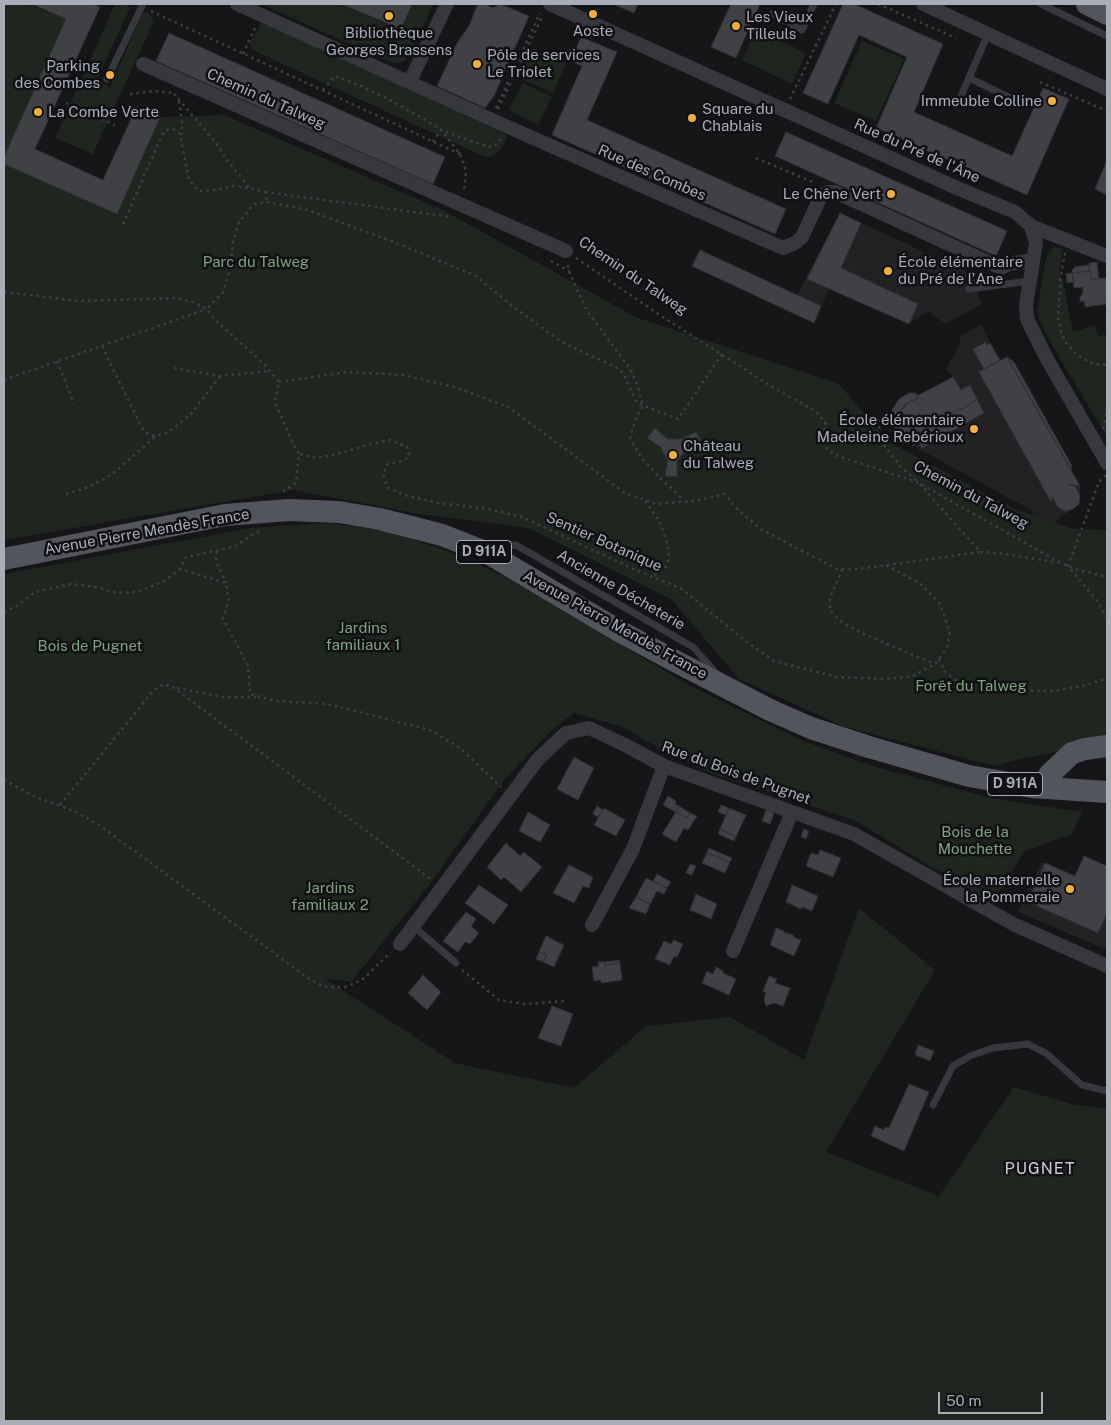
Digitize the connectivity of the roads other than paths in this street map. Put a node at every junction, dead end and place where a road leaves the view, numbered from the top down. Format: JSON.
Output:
{"nodes":[{"id":1,"x":142,"y":4,"type":"edge"},
{"id":2,"x":237,"y":4,"type":"edge"},
{"id":3,"x":447,"y":4,"type":"edge"},
{"id":4,"x":814,"y":4,"type":"edge"},
{"id":5,"x":923,"y":4,"type":"edge"},
{"id":6,"x":1041,"y":4,"type":"edge"},
{"id":7,"x":1087,"y":4,"type":"edge"},
{"id":8,"x":546,"y":8,"type":"edge"},
{"id":9,"x":772,"y":14,"type":"dead end"},
{"id":10,"x":1107,"y":14,"type":"edge"},
{"id":11,"x":988,"y":34,"type":"junction"},
{"id":12,"x":1107,"y":36,"type":"edge"},
{"id":13,"x":143,"y":64,"type":"dead end"},
{"id":14,"x":969,"y":78,"type":"junction"},
{"id":15,"x":107,"y":79,"type":"dead end"},
{"id":16,"x":410,"y":81,"type":"junction"},
{"id":17,"x":1107,"y":89,"type":"edge"},
{"id":18,"x":961,"y":96,"type":"dead end"},
{"id":19,"x":1023,"y":104,"type":"dead end"},
{"id":20,"x":1031,"y":226,"type":"junction"},
{"id":21,"x":566,"y":251,"type":"road end"},
{"id":22,"x":1107,"y":256,"type":"edge"},
{"id":23,"x":1033,"y":260,"type":"junction"},
{"id":24,"x":1030,"y":281,"type":"junction"},
{"id":25,"x":969,"y":289,"type":"dead end"},
{"id":26,"x":1107,"y":463,"type":"edge"},
{"id":27,"x":4,"y":559,"type":"edge"},
{"id":28,"x":1107,"y":746,"type":"edge"},
{"id":29,"x":925,"y":763,"type":"junction"},
{"id":30,"x":664,"y":766,"type":"junction"},
{"id":31,"x":1049,"y":775,"type":"junction"},
{"id":32,"x":1107,"y":778,"type":"edge"},
{"id":33,"x":1107,"y":792,"type":"edge"},
{"id":34,"x":1107,"y":806,"type":"edge"},
{"id":35,"x":792,"y":812,"type":"junction"},
{"id":36,"x":592,"y":925,"type":"dead end"},
{"id":37,"x":413,"y":926,"type":"junction"},
{"id":38,"x":400,"y":944,"type":"road end"},
{"id":39,"x":733,"y":951,"type":"dead end"},
{"id":40,"x":456,"y":963,"type":"road end"},
{"id":41,"x":1107,"y":966,"type":"edge"},
{"id":42,"x":1107,"y":1091,"type":"edge"},
{"id":43,"x":933,"y":1105,"type":"dead end"}],
"edges":[{"from":1,"to":15,"type":"lane"},
{"from":2,"to":16,"type":"street","name":"Rue des Combes"},
{"from":3,"to":16,"type":"street"},
{"from":4,"to":9,"type":"lane"},
{"from":5,"to":11,"type":"street"},
{"from":6,"to":12,"type":"lane"},
{"from":7,"to":10,"type":"main road"},
{"from":8,"to":20,"type":"street","name":"Rue du Pré de l'Âne"},
{"from":11,"to":14,"type":"lane"},
{"from":11,"to":17,"type":"street"},
{"from":13,"to":21,"type":"street","name":"Chemin du Talweg"},
{"from":14,"to":18,"type":"lane"},
{"from":14,"to":19,"type":"lane"},
{"from":16,"to":23,"type":"street","name":"Rue des Combes"},
{"from":20,"to":22,"type":"street","name":"Rue du Pré de l'Âne"},
{"from":20,"to":23,"type":"street"},
{"from":23,"to":24,"type":"street"},
{"from":24,"to":25,"type":"lane"},
{"from":24,"to":26,"type":"street"},
{"from":27,"to":29,"type":"main road","name":"Avenue Pierre Mendès France","number":"D 911A"},
{"from":28,"to":31,"type":"main road"},
{"from":29,"to":31,"type":"main road","name":"Avenue Pierre Mendès France","number":"D 911A"},
{"from":29,"to":33,"type":"main road","name":"Avenue Pierre Mendès France","number":"D 911A"},
{"from":29,"to":34,"type":"main road"},
{"from":30,"to":35,"type":"street","name":"Rue du Bois de Pugnet"},
{"from":30,"to":36,"type":"street"},
{"from":30,"to":37,"type":"street","name":"Rue du Bois de Pugnet"},
{"from":31,"to":32,"type":"main road","name":"Avenue Pierre Mendès France","number":"D 911A"},
{"from":35,"to":39,"type":"street"},
{"from":35,"to":41,"type":"street","name":"Rue du Bois de Pugnet"},
{"from":37,"to":38,"type":"street","name":"Rue du Bois de Pugnet"},
{"from":37,"to":40,"type":"lane"},
{"from":42,"to":43,"type":"lane"}]}
